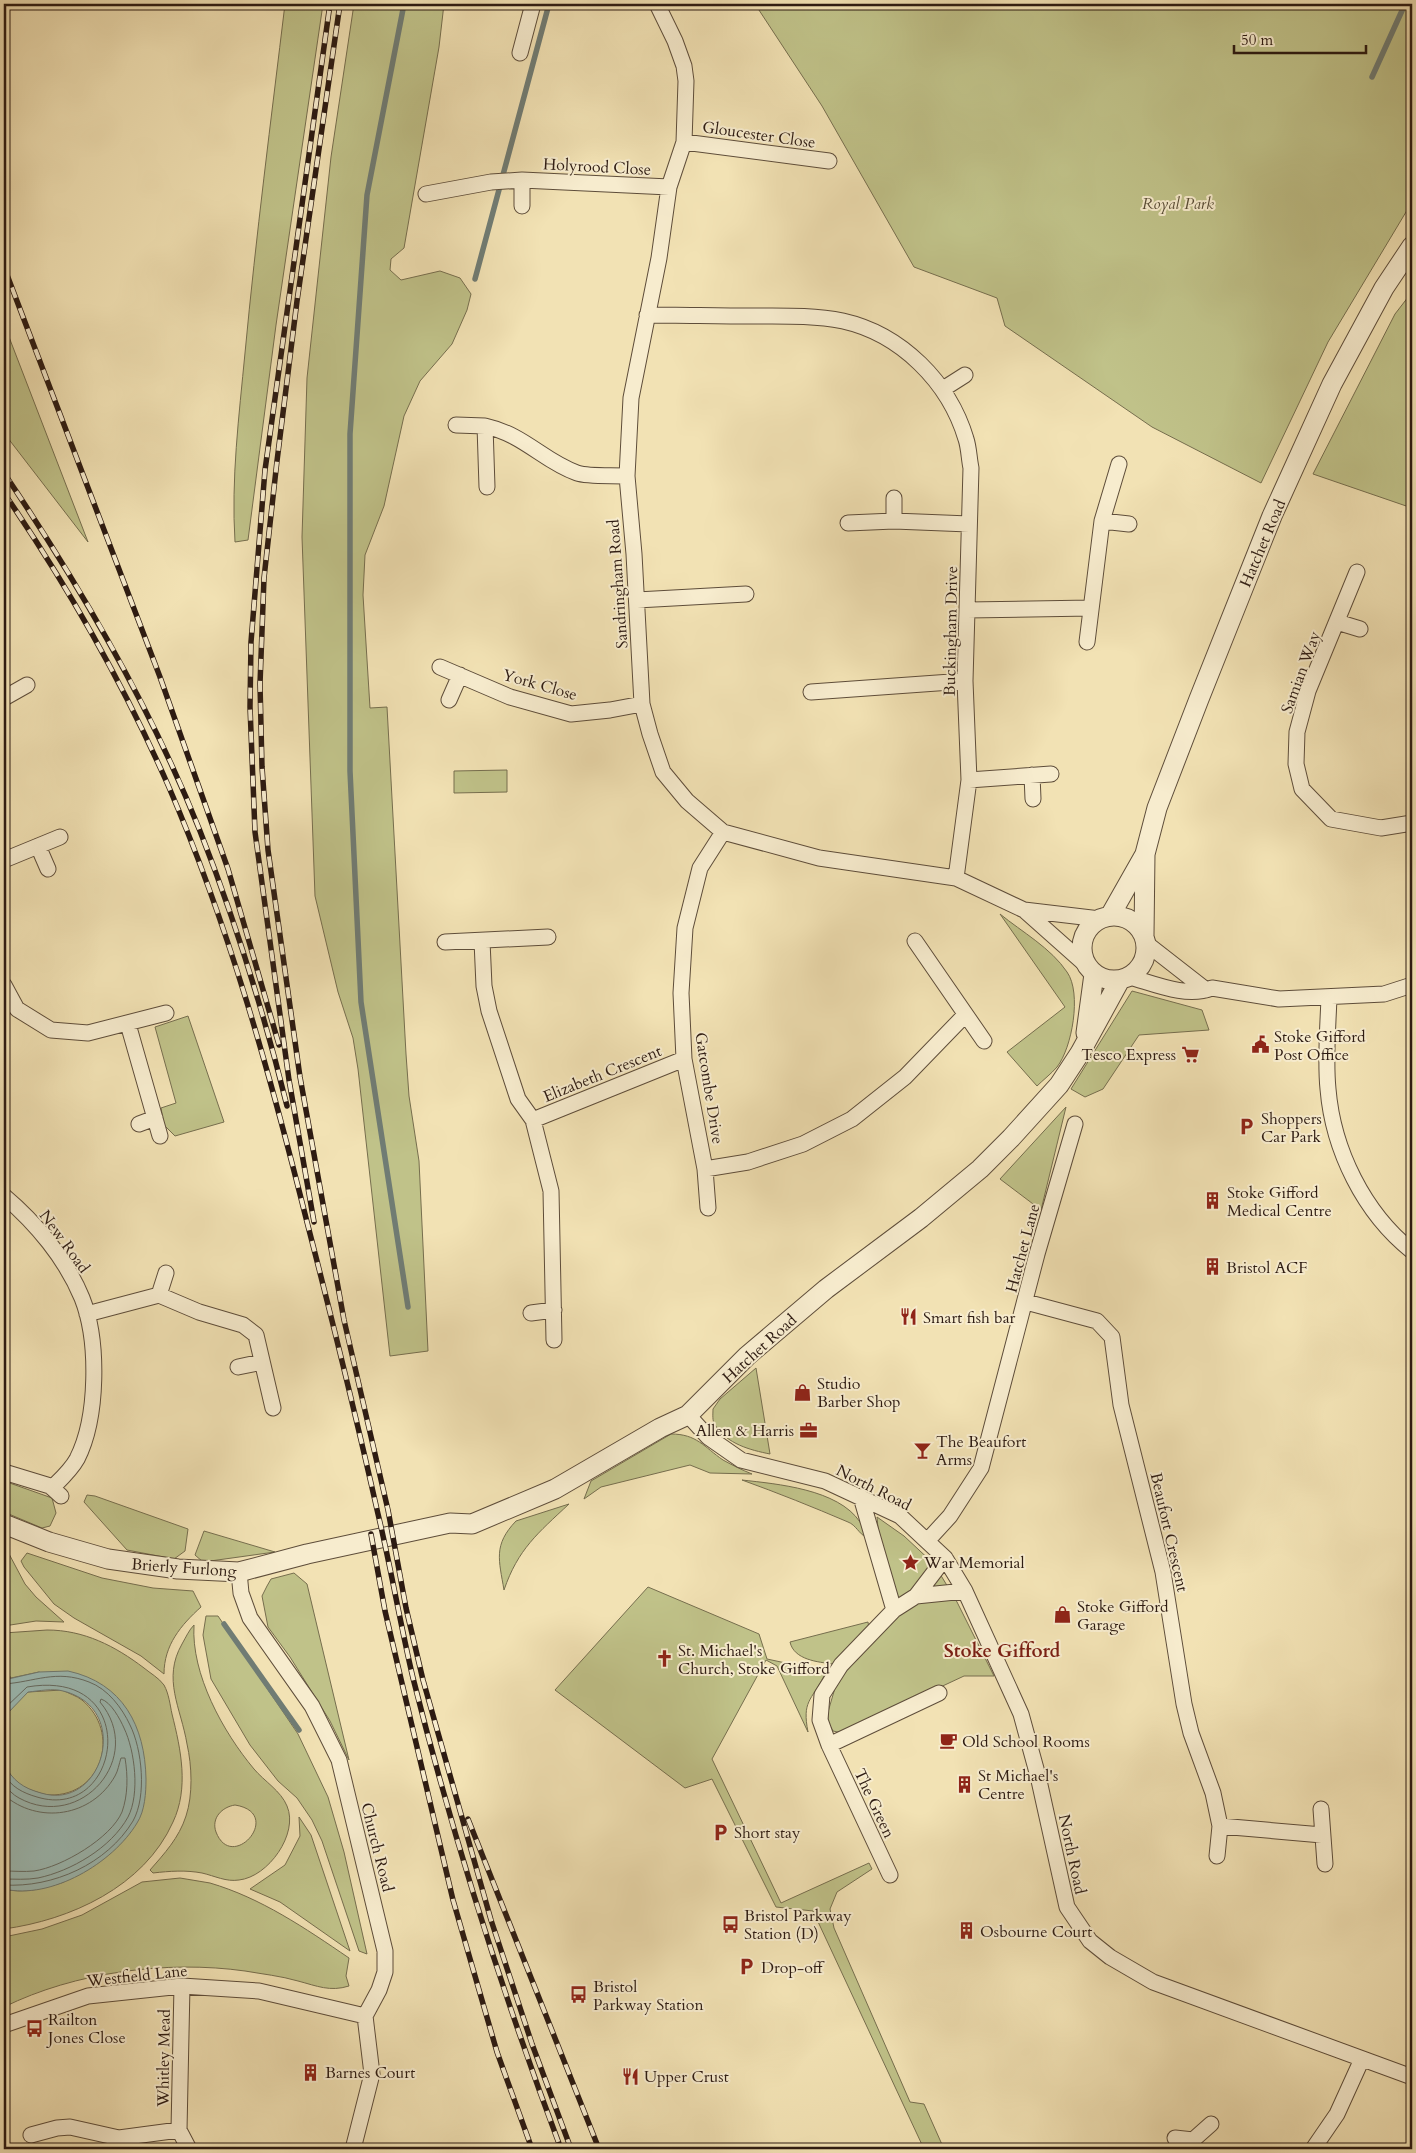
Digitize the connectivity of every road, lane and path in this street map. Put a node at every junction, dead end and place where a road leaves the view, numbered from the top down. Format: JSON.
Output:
{"nodes":[{"id":1,"x":533,"y":4,"type":"edge"},
{"id":2,"x":656,"y":4,"type":"edge"},
{"id":3,"x":520,"y":53,"type":"dead end"},
{"id":4,"x":684,"y":142,"type":"junction"},
{"id":5,"x":829,"y":161,"type":"dead end"},
{"id":6,"x":522,"y":180,"type":"junction"},
{"id":7,"x":669,"y":187,"type":"junction"},
{"id":8,"x":426,"y":194,"type":"dead end"},
{"id":9,"x":522,"y":206,"type":"dead end"},
{"id":10,"x":1412,"y":246,"type":"edge"},
{"id":11,"x":647,"y":315,"type":"junction"},
{"id":12,"x":965,"y":375,"type":"dead end"},
{"id":13,"x":943,"y":389,"type":"junction"},
{"id":14,"x":456,"y":425,"type":"dead end"},
{"id":15,"x":485,"y":426,"type":"junction"},
{"id":16,"x":1119,"y":464,"type":"dead end"},
{"id":17,"x":627,"y":476,"type":"junction"},
{"id":18,"x":487,"y":487,"type":"dead end"},
{"id":19,"x":894,"y":498,"type":"dead end"},
{"id":20,"x":894,"y":521,"type":"junction"},
{"id":21,"x":1102,"y":521,"type":"junction"},
{"id":22,"x":848,"y":523,"type":"dead end"},
{"id":23,"x":969,"y":524,"type":"junction"},
{"id":24,"x":1129,"y":524,"type":"dead end"},
{"id":25,"x":1357,"y":572,"type":"dead end"},
{"id":26,"x":746,"y":594,"type":"dead end"},
{"id":27,"x":636,"y":600,"type":"junction"},
{"id":28,"x":1091,"y":608,"type":"junction"},
{"id":29,"x":967,"y":610,"type":"junction"},
{"id":30,"x":1337,"y":622,"type":"junction"},
{"id":31,"x":1360,"y":629,"type":"dead end"},
{"id":32,"x":1087,"y":642,"type":"dead end"},
{"id":33,"x":440,"y":666,"type":"dead end"},
{"id":34,"x":460,"y":675,"type":"junction"},
{"id":35,"x":965,"y":681,"type":"junction"},
{"id":36,"x":27,"y":685,"type":"dead end"},
{"id":37,"x":811,"y":692,"type":"dead end"},
{"id":38,"x":4,"y":698,"type":"edge"},
{"id":39,"x":449,"y":700,"type":"dead end"},
{"id":40,"x":642,"y":704,"type":"junction"},
{"id":41,"x":1051,"y":774,"type":"dead end"},
{"id":42,"x":1032,"y":775,"type":"junction"},
{"id":43,"x":969,"y":780,"type":"junction"},
{"id":44,"x":1033,"y":799,"type":"dead end"},
{"id":45,"x":1412,"y":823,"type":"edge"},
{"id":46,"x":723,"y":832,"type":"junction"},
{"id":47,"x":60,"y":837,"type":"dead end"},
{"id":48,"x":38,"y":846,"type":"junction"},
{"id":49,"x":1145,"y":854,"type":"junction"},
{"id":50,"x":4,"y":860,"type":"edge"},
{"id":51,"x":48,"y":869,"type":"dead end"},
{"id":52,"x":956,"y":878,"type":"junction"},
{"id":53,"x":1024,"y":910,"type":"junction"},
{"id":54,"x":1105,"y":918,"type":"junction"},
{"id":55,"x":548,"y":937,"type":"dead end"},
{"id":56,"x":1145,"y":939,"type":"junction"},
{"id":57,"x":482,"y":941,"type":"junction"},
{"id":58,"x":915,"y":941,"type":"dead end"},
{"id":59,"x":445,"y":942,"type":"dead end"},
{"id":60,"x":1091,"y":970,"type":"junction"},
{"id":61,"x":1125,"y":979,"type":"junction"},
{"id":62,"x":4,"y":985,"type":"edge"},
{"id":63,"x":1412,"y":985,"type":"edge"},
{"id":64,"x":1206,"y":990,"type":"junction"},
{"id":65,"x":1329,"y":997,"type":"junction"},
{"id":66,"x":166,"y":1013,"type":"dead end"},
{"id":67,"x":965,"y":1016,"type":"junction"},
{"id":68,"x":128,"y":1024,"type":"junction"},
{"id":69,"x":984,"y":1041,"type":"dead end"},
{"id":70,"x":1084,"y":1044,"type":"junction"},
{"id":71,"x":684,"y":1059,"type":"junction"},
{"id":72,"x":155,"y":1118,"type":"junction"},
{"id":73,"x":533,"y":1120,"type":"junction"},
{"id":74,"x":139,"y":1124,"type":"dead end"},
{"id":75,"x":1075,"y":1124,"type":"dead end"},
{"id":76,"x":160,"y":1136,"type":"dead end"},
{"id":77,"x":705,"y":1169,"type":"junction"},
{"id":78,"x":4,"y":1196,"type":"edge"},
{"id":79,"x":708,"y":1208,"type":"dead end"},
{"id":80,"x":1412,"y":1251,"type":"edge"},
{"id":81,"x":166,"y":1273,"type":"dead end"},
{"id":82,"x":159,"y":1295,"type":"junction"},
{"id":83,"x":1026,"y":1302,"type":"junction"},
{"id":84,"x":554,"y":1310,"type":"junction"},
{"id":85,"x":531,"y":1313,"type":"dead end"},
{"id":86,"x":87,"y":1314,"type":"junction"},
{"id":87,"x":554,"y":1340,"type":"dead end"},
{"id":88,"x":262,"y":1362,"type":"junction"},
{"id":89,"x":238,"y":1367,"type":"dead end"},
{"id":90,"x":273,"y":1408,"type":"dead end"},
{"id":91,"x":688,"y":1415,"type":"junction"},
{"id":92,"x":4,"y":1472,"type":"edge"},
{"id":93,"x":861,"y":1497,"type":"junction"},
{"id":94,"x":4,"y":1524,"type":"edge"},
{"id":95,"x":928,"y":1540,"type":"junction"},
{"id":96,"x":366,"y":1541,"type":"joint"},
{"id":97,"x":945,"y":1558,"type":"junction"},
{"id":98,"x":239,"y":1572,"type":"junction"},
{"id":99,"x":965,"y":1591,"type":"junction"},
{"id":100,"x":916,"y":1596,"type":"junction"},
{"id":101,"x":894,"y":1610,"type":"junction"},
{"id":102,"x":939,"y":1693,"type":"dead end"},
{"id":103,"x":829,"y":1744,"type":"junction"},
{"id":104,"x":1321,"y":1809,"type":"dead end"},
{"id":105,"x":1220,"y":1826,"type":"junction"},
{"id":106,"x":1322,"y":1835,"type":"junction"},
{"id":107,"x":1217,"y":1856,"type":"dead end"},
{"id":108,"x":1325,"y":1864,"type":"dead end"},
{"id":109,"x":890,"y":1876,"type":"dead end"},
{"id":110,"x":182,"y":1986,"type":"junction"},
{"id":111,"x":365,"y":2016,"type":"junction"},
{"id":112,"x":4,"y":2025,"type":"edge"},
{"id":113,"x":1362,"y":2059,"type":"junction"},
{"id":114,"x":1412,"y":2077,"type":"edge"},
{"id":115,"x":1211,"y":2124,"type":"dead end"},
{"id":116,"x":179,"y":2130,"type":"junction"},
{"id":117,"x":31,"y":2135,"type":"dead end"},
{"id":118,"x":1175,"y":2138,"type":"dead end"},
{"id":119,"x":119,"y":2144,"type":"edge"},
{"id":120,"x":1196,"y":2145,"type":"edge"},
{"id":121,"x":189,"y":2149,"type":"edge"},
{"id":122,"x":353,"y":2149,"type":"edge"},
{"id":123,"x":1313,"y":2149,"type":"edge"}],
"edges":[{"from":1,"to":3,"type":"street"},
{"from":2,"to":4,"type":"street","name":"Sandringham Road"},
{"from":4,"to":5,"type":"street","name":"Gloucester Close"},
{"from":4,"to":7,"type":"street","name":"Sandringham Road"},
{"from":6,"to":7,"type":"street","name":"Holyrood Close"},
{"from":6,"to":8,"type":"street","name":"Holyrood Close"},
{"from":6,"to":9,"type":"street","name":"Holyrood Close"},
{"from":7,"to":11,"type":"street","name":"Sandringham Road"},
{"from":10,"to":49,"type":"street","name":"Hatchet Road"},
{"from":11,"to":13,"type":"street","name":"Buckingham Drive"},
{"from":11,"to":17,"type":"street","name":"Sandringham Road"},
{"from":12,"to":13,"type":"street"},
{"from":13,"to":23,"type":"street","name":"Buckingham Drive"},
{"from":14,"to":15,"type":"street"},
{"from":15,"to":17,"type":"street"},
{"from":15,"to":18,"type":"street"},
{"from":16,"to":21,"type":"street"},
{"from":17,"to":27,"type":"street","name":"Sandringham Road"},
{"from":19,"to":20,"type":"street"},
{"from":20,"to":22,"type":"street"},
{"from":20,"to":23,"type":"street"},
{"from":21,"to":24,"type":"street"},
{"from":21,"to":28,"type":"street"},
{"from":23,"to":29,"type":"street","name":"Buckingham Drive"},
{"from":25,"to":30,"type":"street","name":"Samian Way"},
{"from":26,"to":27,"type":"street"},
{"from":27,"to":40,"type":"street","name":"Sandringham Road"},
{"from":28,"to":29,"type":"street"},
{"from":28,"to":32,"type":"street"},
{"from":29,"to":35,"type":"street","name":"Buckingham Drive"},
{"from":30,"to":31,"type":"street","name":"Samian Way"},
{"from":30,"to":45,"type":"street","name":"Samian Way"},
{"from":33,"to":34,"type":"street","name":"York Close"},
{"from":34,"to":39,"type":"street"},
{"from":34,"to":40,"type":"street","name":"York Close"},
{"from":35,"to":37,"type":"street"},
{"from":35,"to":43,"type":"street","name":"Buckingham Drive"},
{"from":36,"to":38,"type":"street"},
{"from":40,"to":46,"type":"street","name":"Sandringham Road"},
{"from":41,"to":42,"type":"street"},
{"from":42,"to":43,"type":"street"},
{"from":42,"to":44,"type":"street"},
{"from":43,"to":52,"type":"street","name":"Buckingham Drive"},
{"from":46,"to":52,"type":"street","name":"Sandringham Road"},
{"from":46,"to":71,"type":"street","name":"Gatcombe Drive"},
{"from":47,"to":48,"type":"street"},
{"from":48,"to":50,"type":"street"},
{"from":48,"to":51,"type":"street"},
{"from":49,"to":54,"type":"street","name":"Hatchet Road"},
{"from":49,"to":56,"type":"street","name":"Hatchet Road"},
{"from":52,"to":53,"type":"street","name":"Sandringham Road"},
{"from":53,"to":54,"type":"street","name":"Sandringham Road"},
{"from":53,"to":60,"type":"street","name":"Sandringham Road"},
{"from":54,"to":56,"type":"street"},
{"from":54,"to":60,"type":"street"},
{"from":55,"to":57,"type":"street"},
{"from":56,"to":61,"type":"street"},
{"from":56,"to":64,"type":"street"},
{"from":57,"to":59,"type":"street"},
{"from":57,"to":73,"type":"street","name":"Elizabeth Crescent"},
{"from":58,"to":67,"type":"street"},
{"from":60,"to":61,"type":"street"},
{"from":60,"to":70,"type":"street","name":"Hatchet Road"},
{"from":61,"to":64,"type":"street"},
{"from":61,"to":70,"type":"street","name":"Hatchet Road"},
{"from":62,"to":68,"type":"street"},
{"from":63,"to":65,"type":"street"},
{"from":64,"to":65,"type":"street"},
{"from":65,"to":80,"type":"street"},
{"from":66,"to":68,"type":"street"},
{"from":67,"to":69,"type":"street"},
{"from":67,"to":77,"type":"street"},
{"from":68,"to":72,"type":"street"},
{"from":70,"to":91,"type":"street","name":"Hatchet Road"},
{"from":71,"to":73,"type":"street","name":"Elizabeth Crescent"},
{"from":71,"to":77,"type":"street","name":"Gatcombe Drive"},
{"from":72,"to":74,"type":"street"},
{"from":72,"to":76,"type":"street"},
{"from":73,"to":84,"type":"street","name":"Elizabeth Crescent"},
{"from":75,"to":83,"type":"street","name":"Hatchet Lane"},
{"from":77,"to":79,"type":"street","name":"Gatcombe Drive"},
{"from":78,"to":86,"type":"street","name":"New Road"},
{"from":81,"to":82,"type":"street"},
{"from":82,"to":86,"type":"street"},
{"from":82,"to":88,"type":"street"},
{"from":83,"to":95,"type":"street","name":"Hatchet Lane"},
{"from":83,"to":105,"type":"street","name":"Beaufort Crescent"},
{"from":84,"to":85,"type":"street"},
{"from":84,"to":87,"type":"street","name":"Elizabeth Crescent"},
{"from":86,"to":92,"type":"street","name":"New Road"},
{"from":88,"to":89,"type":"street"},
{"from":88,"to":90,"type":"street"},
{"from":91,"to":93,"type":"street","name":"North Road"},
{"from":91,"to":96,"type":"street","name":"Hatchet Road"},
{"from":93,"to":95,"type":"street","name":"North Road"},
{"from":93,"to":101,"type":"street"},
{"from":94,"to":98,"type":"street","name":"Brierly Furlong"},
{"from":95,"to":97,"type":"street","name":"North Road"},
{"from":96,"to":98,"type":"street","name":"Brierly Furlong"},
{"from":97,"to":99,"type":"street","name":"North Road"},
{"from":97,"to":100,"type":"street","name":"The Green"},
{"from":98,"to":111,"type":"street","name":"Church Road"},
{"from":99,"to":100,"type":"street","name":"The Green"},
{"from":99,"to":113,"type":"street","name":"North Road"},
{"from":100,"to":101,"type":"street","name":"The Green"},
{"from":101,"to":103,"type":"street","name":"The Green"},
{"from":102,"to":103,"type":"street"},
{"from":103,"to":109,"type":"street","name":"The Green"},
{"from":104,"to":106,"type":"street"},
{"from":105,"to":106,"type":"street"},
{"from":105,"to":107,"type":"street","name":"Beaufort Crescent"},
{"from":106,"to":108,"type":"street"},
{"from":110,"to":111,"type":"street","name":"Westfield Lane"},
{"from":110,"to":112,"type":"street","name":"Westfield Lane"},
{"from":110,"to":116,"type":"street","name":"Whitley Mead"},
{"from":111,"to":122,"type":"street"},
{"from":113,"to":114,"type":"street","name":"North Road"},
{"from":113,"to":123,"type":"street"},
{"from":115,"to":120,"type":"street"},
{"from":116,"to":119,"type":"street","name":"Whitley Mead"},
{"from":116,"to":121,"type":"street","name":"Whitley Mead"},
{"from":117,"to":119,"type":"street","name":"Whitley Mead"},
{"from":118,"to":120,"type":"street"}]}
